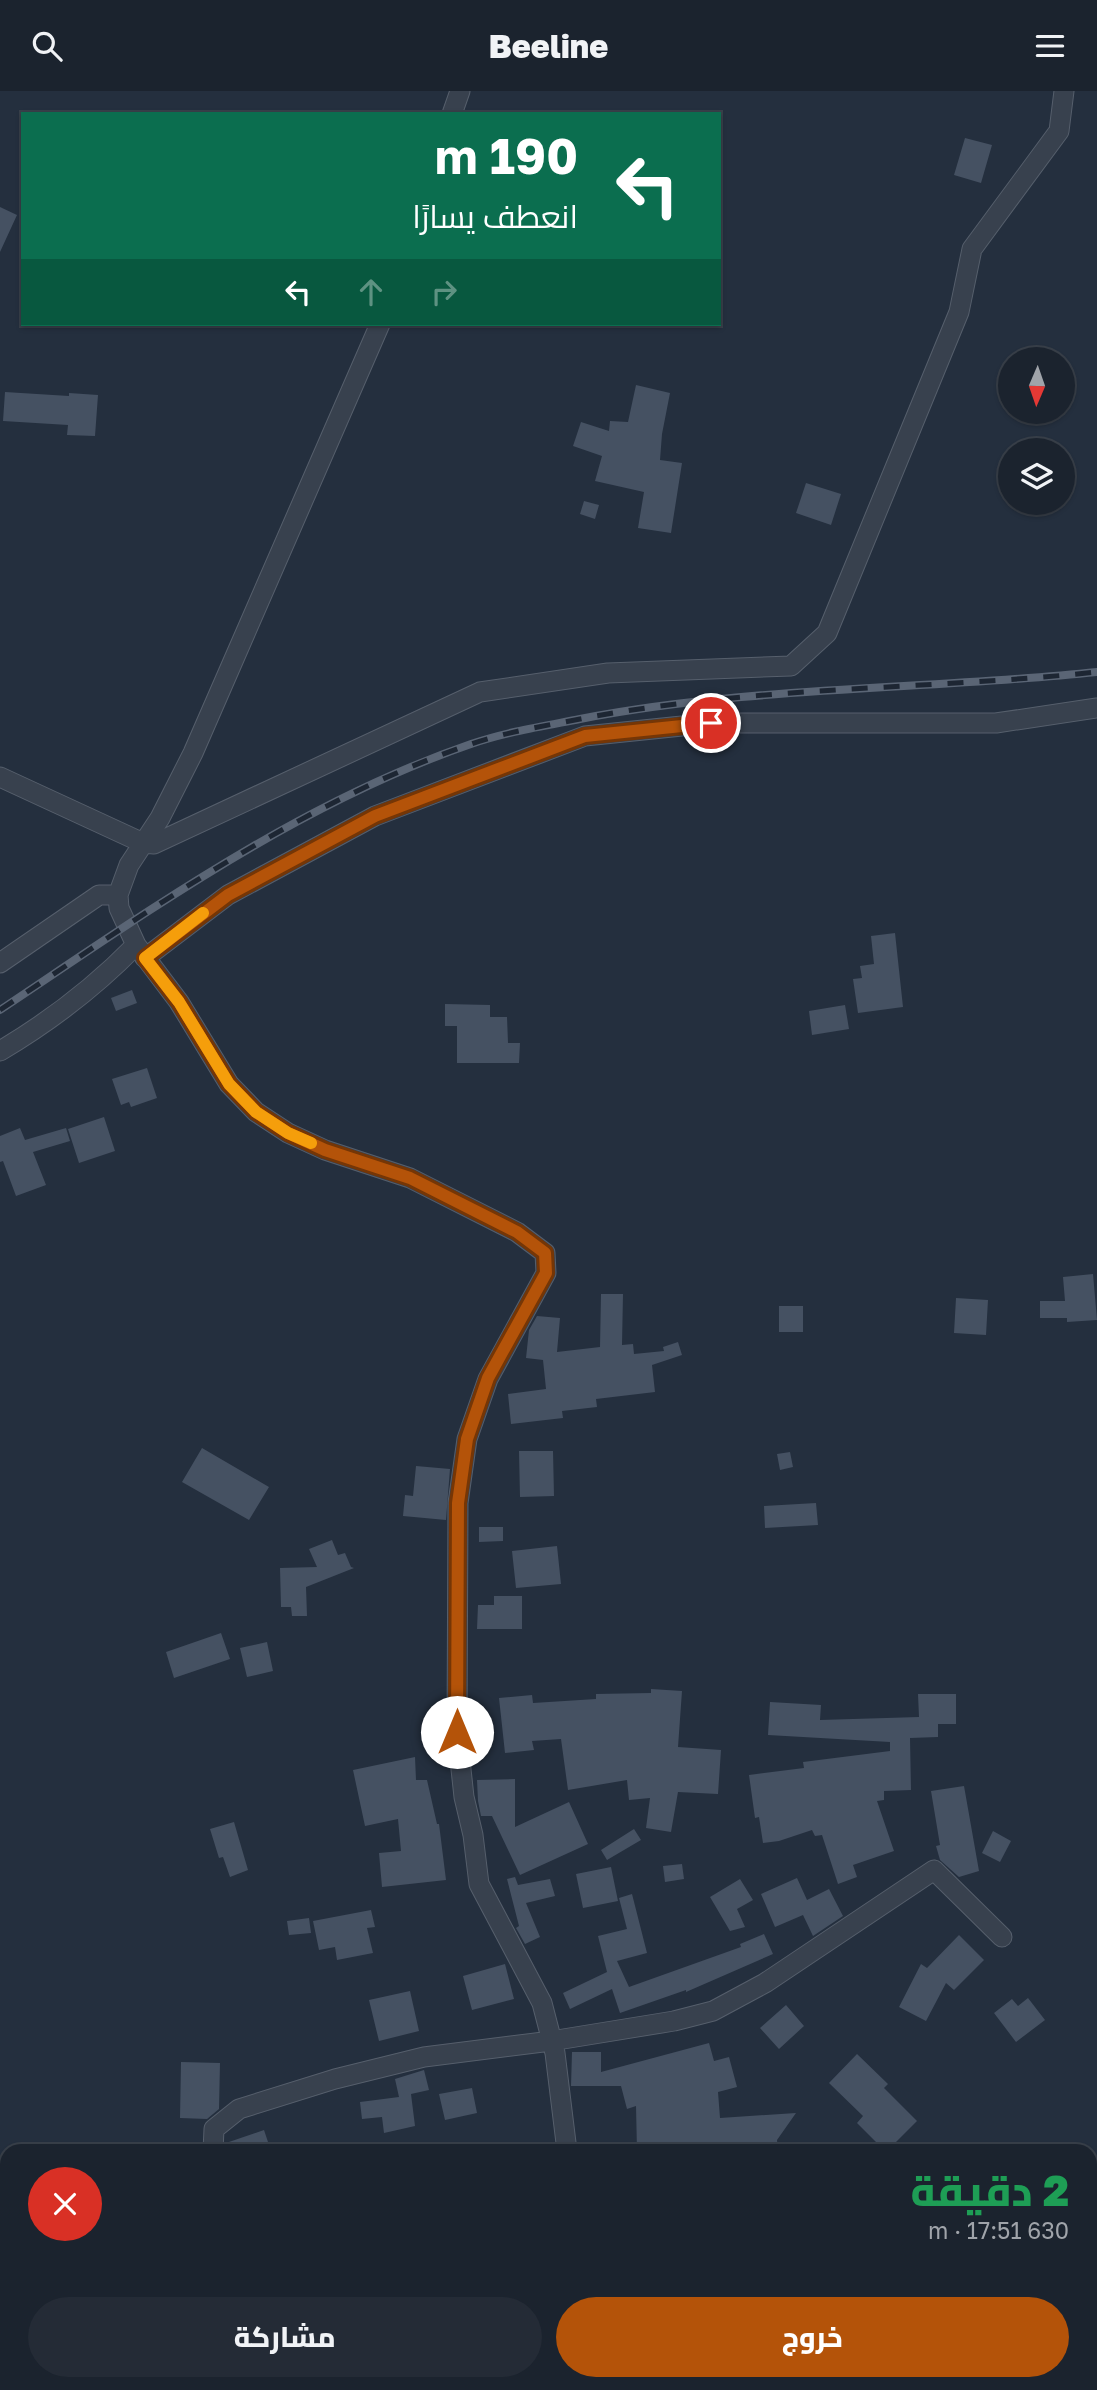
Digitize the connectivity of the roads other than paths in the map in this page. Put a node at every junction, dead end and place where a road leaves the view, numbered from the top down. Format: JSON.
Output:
{"nodes":[{"id":1,"x":460,"y":91,"type":"edge"},
{"id":2,"x":1064,"y":91,"type":"edge"},
{"id":3,"x":453,"y":112,"type":"edge"},
{"id":4,"x":379,"y":326,"type":"edge"},
{"id":5,"x":1097,"y":708,"type":"edge"},
{"id":6,"x":0,"y":777,"type":"edge"},
{"id":7,"x":143,"y":843,"type":"junction"},
{"id":8,"x":118,"y":895,"type":"junction"},
{"id":9,"x":141,"y":951,"type":"junction"},
{"id":10,"x":0,"y":963,"type":"edge"},
{"id":11,"x":0,"y":1051,"type":"edge"},
{"id":12,"x":1002,"y":1937,"type":"dead end"},
{"id":13,"x":551,"y":2041,"type":"junction"},
{"id":14,"x":213,"y":2144,"type":"edge"},
{"id":15,"x":566,"y":2144,"type":"edge"}],
"edges":[{"from":1,"to":3,"type":"street"},
{"from":2,"to":7,"type":"street"},
{"from":4,"to":7,"type":"street"},
{"from":5,"to":9,"type":"street"},
{"from":6,"to":7,"type":"street"},
{"from":7,"to":8,"type":"street"},
{"from":8,"to":9,"type":"street"},
{"from":8,"to":10,"type":"street"},
{"from":9,"to":11,"type":"street"},
{"from":9,"to":13,"type":"street"},
{"from":12,"to":13,"type":"street"},
{"from":13,"to":14,"type":"street"},
{"from":13,"to":15,"type":"street"}]}
